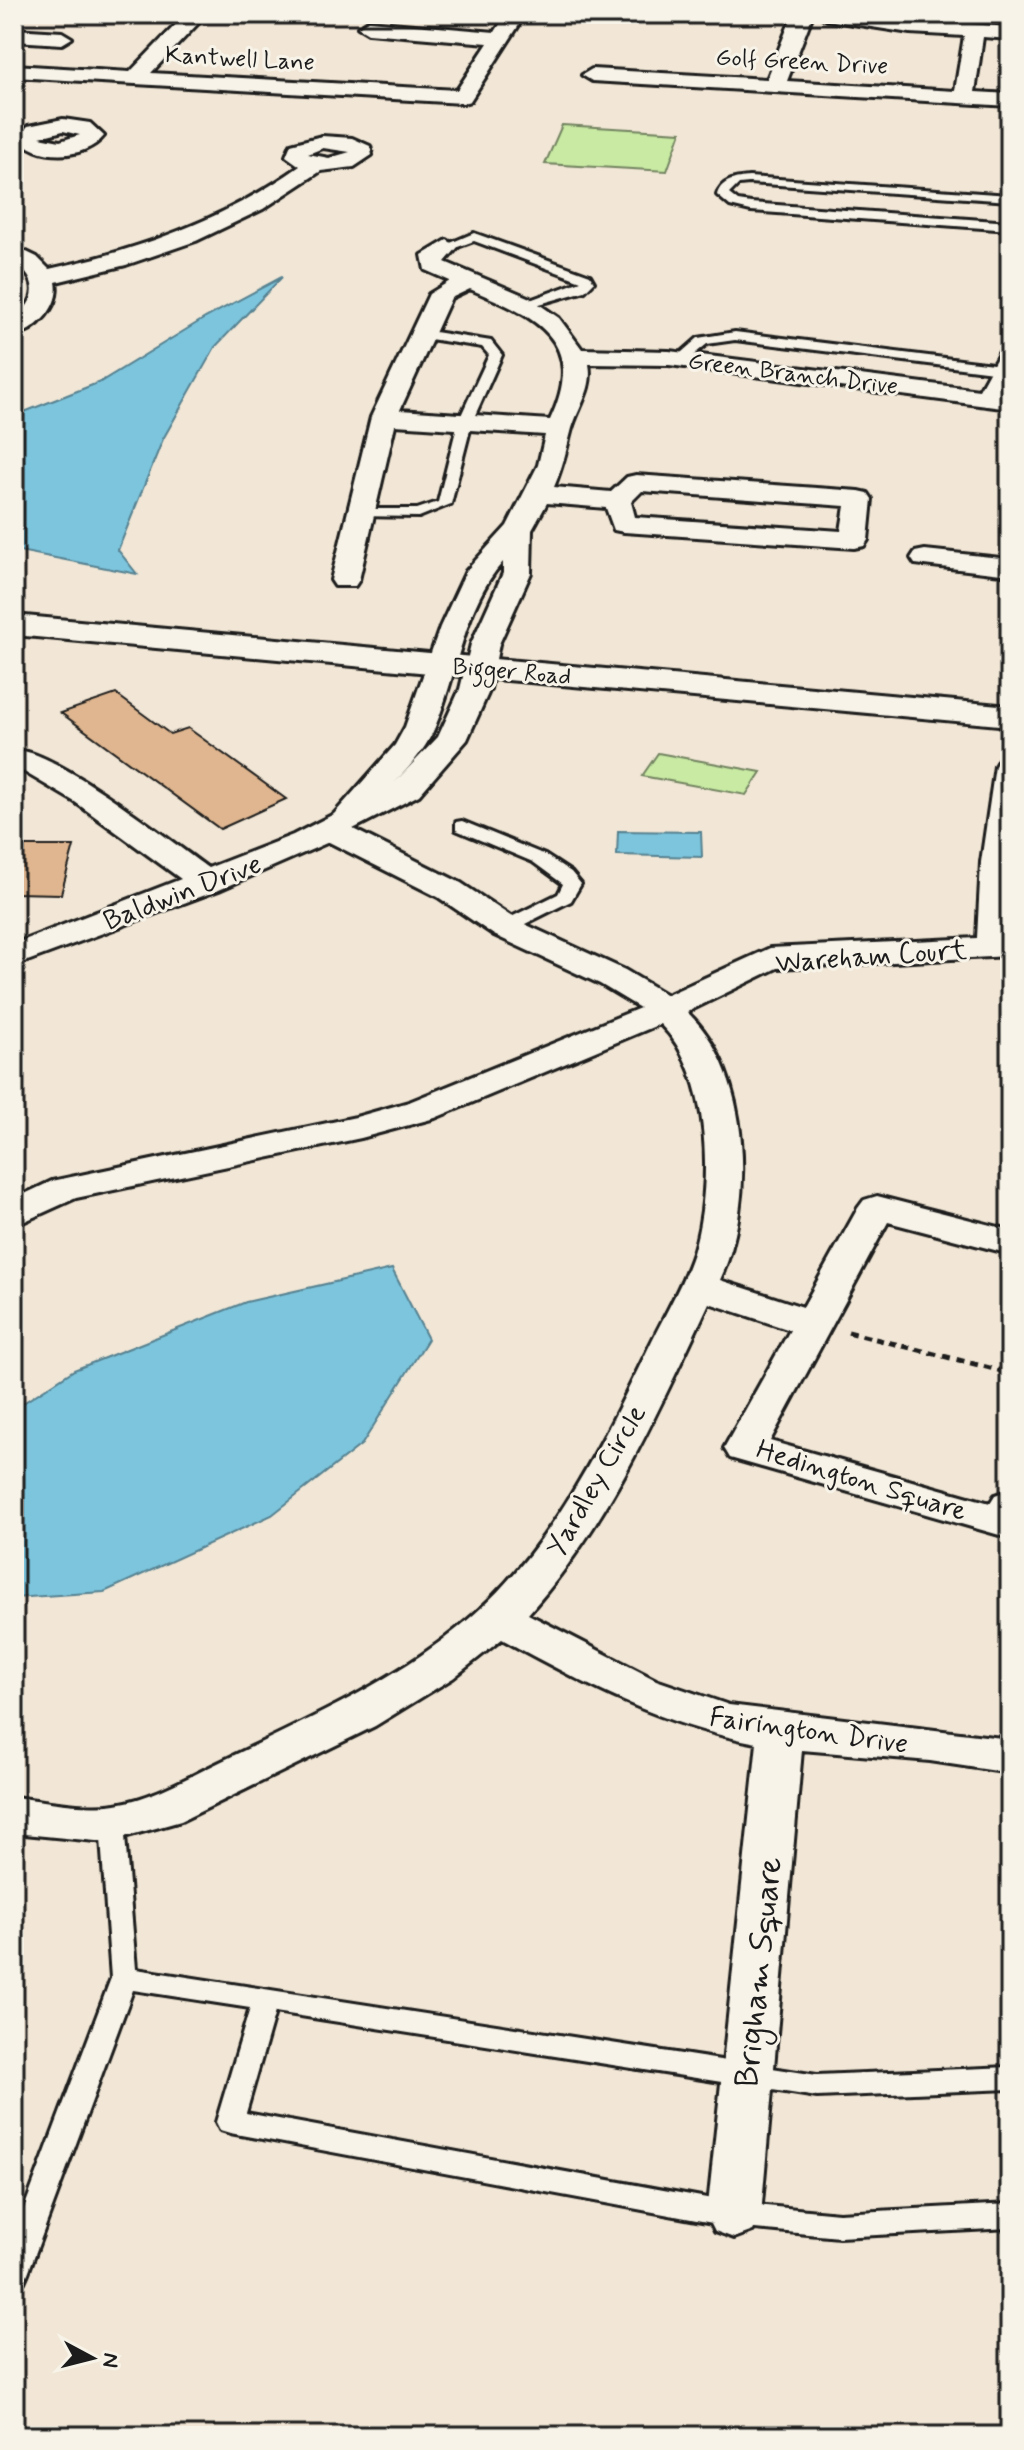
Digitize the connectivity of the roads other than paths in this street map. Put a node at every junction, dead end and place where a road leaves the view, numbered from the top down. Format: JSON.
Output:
{"nodes":[{"id":1,"x":197,"y":14,"type":"edge"},
{"id":2,"x":803,"y":14,"type":"edge"},
{"id":3,"x":827,"y":14,"type":"edge"},
{"id":4,"x":368,"y":27,"type":"dead end"},
{"id":5,"x":974,"y":32,"type":"junction"},
{"id":6,"x":1010,"y":33,"type":"edge"},
{"id":7,"x":14,"y":35,"type":"edge"},
{"id":8,"x":62,"y":38,"type":"dead end"},
{"id":9,"x":14,"y":71,"type":"edge"},
{"id":10,"x":592,"y":75,"type":"dead end"},
{"id":11,"x":135,"y":78,"type":"junction"},
{"id":12,"x":775,"y":85,"type":"junction"},
{"id":13,"x":964,"y":97,"type":"junction"},
{"id":14,"x":1010,"y":100,"type":"edge"},
{"id":15,"x":30,"y":141,"type":"dead end"},
{"id":16,"x":14,"y":158,"type":"edge"},
{"id":17,"x":317,"y":164,"type":"dead end"},
{"id":18,"x":1010,"y":198,"type":"edge"},
{"id":19,"x":1010,"y":226,"type":"edge"},
{"id":20,"x":447,"y":247,"type":"joint"},
{"id":21,"x":14,"y":253,"type":"edge"},
{"id":22,"x":45,"y":277,"type":"junction"},
{"id":23,"x":471,"y":280,"type":"junction"},
{"id":24,"x":526,"y":306,"type":"junction"},
{"id":25,"x":14,"y":329,"type":"edge"},
{"id":26,"x":422,"y":334,"type":"junction"},
{"id":27,"x":575,"y":356,"type":"junction"},
{"id":28,"x":680,"y":359,"type":"junction"},
{"id":29,"x":1006,"y":362,"type":"edge"},
{"id":30,"x":999,"y":399,"type":"edge"},
{"id":31,"x":384,"y":417,"type":"junction"},
{"id":32,"x":465,"y":422,"type":"junction"},
{"id":33,"x":559,"y":428,"type":"junction"},
{"id":34,"x":538,"y":494,"type":"junction"},
{"id":35,"x":617,"y":501,"type":"junction"},
{"id":36,"x":361,"y":513,"type":"junction"},
{"id":37,"x":518,"y":530,"type":"junction"},
{"id":38,"x":925,"y":558,"type":"dead end"},
{"id":39,"x":1010,"y":567,"type":"edge"},
{"id":40,"x":345,"y":580,"type":"dead end"},
{"id":41,"x":14,"y":602,"type":"edge"},
{"id":42,"x":14,"y":625,"type":"edge"},
{"id":43,"x":446,"y":652,"type":"junction"},
{"id":44,"x":482,"y":656,"type":"junction"},
{"id":45,"x":1010,"y":691,"type":"edge"},
{"id":46,"x":1010,"y":716,"type":"edge"},
{"id":47,"x":17,"y":753,"type":"edge"},
{"id":48,"x":1010,"y":766,"type":"edge"},
{"id":49,"x":462,"y":826,"type":"dead end"},
{"id":50,"x":327,"y":830,"type":"junction"},
{"id":51,"x":1003,"y":862,"type":"edge"},
{"id":52,"x":207,"y":883,"type":"junction"},
{"id":53,"x":505,"y":927,"type":"junction"},
{"id":54,"x":1001,"y":946,"type":"edge"},
{"id":55,"x":14,"y":956,"type":"edge"},
{"id":56,"x":664,"y":1010,"type":"junction"},
{"id":57,"x":14,"y":1214,"type":"edge"},
{"id":58,"x":1010,"y":1242,"type":"edge"},
{"id":59,"x":697,"y":1286,"type":"junction"},
{"id":60,"x":813,"y":1324,"type":"junction"},
{"id":61,"x":1010,"y":1505,"type":"edge"},
{"id":62,"x":498,"y":1617,"type":"junction"},
{"id":63,"x":781,"y":1730,"type":"junction"},
{"id":64,"x":1006,"y":1754,"type":"edge"},
{"id":65,"x":14,"y":1815,"type":"edge"},
{"id":66,"x":112,"y":1824,"type":"junction"},
{"id":67,"x":124,"y":1978,"type":"junction"},
{"id":68,"x":265,"y":2001,"type":"junction"},
{"id":69,"x":747,"y":2077,"type":"junction"},
{"id":70,"x":1010,"y":2078,"type":"edge"},
{"id":71,"x":734,"y":2215,"type":"junction"},
{"id":72,"x":1010,"y":2216,"type":"edge"},
{"id":73,"x":14,"y":2273,"type":"edge"}],
"edges":[{"from":1,"to":11,"type":"street"},
{"from":2,"to":12,"type":"street"},
{"from":3,"to":5,"type":"street"},
{"from":4,"to":11,"type":"street","name":"Kantwell Lane"},
{"from":5,"to":6,"type":"street"},
{"from":5,"to":13,"type":"street"},
{"from":7,"to":8,"type":"street"},
{"from":9,"to":11,"type":"street","name":"Kantwell Lane"},
{"from":10,"to":12,"type":"street","name":"Golf Green Drive"},
{"from":12,"to":13,"type":"street","name":"Golf Green Drive"},
{"from":13,"to":14,"type":"street","name":"Golf Green Drive"},
{"from":15,"to":16,"type":"street"},
{"from":17,"to":22,"type":"street"},
{"from":18,"to":19,"type":"lane"},
{"from":20,"to":23,"type":"street"},
{"from":20,"to":24,"type":"lane"},
{"from":21,"to":22,"type":"street"},
{"from":22,"to":25,"type":"street"},
{"from":23,"to":24,"type":"street"},
{"from":23,"to":26,"type":"street"},
{"from":24,"to":27,"type":"street"},
{"from":26,"to":31,"type":"street"},
{"from":26,"to":32,"type":"lane"},
{"from":27,"to":28,"type":"street","name":"Green Branch Drive"},
{"from":27,"to":33,"type":"street"},
{"from":28,"to":29,"type":"lane"},
{"from":28,"to":30,"type":"street","name":"Green Branch Drive"},
{"from":29,"to":30,"type":"street"},
{"from":31,"to":32,"type":"street"},
{"from":31,"to":36,"type":"street"},
{"from":32,"to":33,"type":"street"},
{"from":32,"to":36,"type":"lane"},
{"from":33,"to":34,"type":"street"},
{"from":34,"to":35,"type":"street"},
{"from":34,"to":37,"type":"street"},
{"from":35,"to":35,"type":"street"},
{"from":36,"to":40,"type":"street"},
{"from":37,"to":43,"type":"street","name":"Baldwin Drive"},
{"from":37,"to":44,"type":"street","name":"Baldwin Drive"},
{"from":38,"to":39,"type":"street"},
{"from":41,"to":43,"type":"street","name":"Bigger Road"},
{"from":42,"to":43,"type":"street","name":"Bigger Road"},
{"from":43,"to":44,"type":"street","name":"Bigger Road"},
{"from":43,"to":50,"type":"street","name":"Baldwin Drive"},
{"from":44,"to":45,"type":"street","name":"Bigger Road"},
{"from":44,"to":46,"type":"street","name":"Bigger Road"},
{"from":44,"to":50,"type":"street","name":"Baldwin Drive"},
{"from":47,"to":52,"type":"street"},
{"from":48,"to":51,"type":"street","name":"Wareham Court"},
{"from":49,"to":53,"type":"lane"},
{"from":50,"to":52,"type":"street","name":"Baldwin Drive"},
{"from":50,"to":53,"type":"street","name":"Yardley Circle"},
{"from":51,"to":54,"type":"street","name":"Wareham Court"},
{"from":52,"to":55,"type":"street","name":"Baldwin Drive"},
{"from":53,"to":56,"type":"street","name":"Yardley Circle"},
{"from":54,"to":56,"type":"street","name":"Wareham Court"},
{"from":56,"to":57,"type":"street"},
{"from":56,"to":59,"type":"street","name":"Yardley Circle"},
{"from":58,"to":60,"type":"street","name":"Hedington Square"},
{"from":59,"to":60,"type":"street"},
{"from":59,"to":62,"type":"street","name":"Yardley Circle"},
{"from":60,"to":61,"type":"street","name":"Hedington Square"},
{"from":62,"to":63,"type":"street","name":"Fairington Drive"},
{"from":62,"to":66,"type":"street","name":"Yardley Circle"},
{"from":63,"to":64,"type":"street","name":"Fairington Drive"},
{"from":63,"to":69,"type":"street","name":"Brigham Square"},
{"from":65,"to":66,"type":"street","name":"Yardley Circle"},
{"from":66,"to":67,"type":"lane"},
{"from":67,"to":68,"type":"lane"},
{"from":67,"to":73,"type":"lane"},
{"from":68,"to":69,"type":"lane"},
{"from":68,"to":71,"type":"lane"},
{"from":69,"to":70,"type":"lane"},
{"from":69,"to":71,"type":"street","name":"Brigham Square"},
{"from":71,"to":72,"type":"lane"}]}
